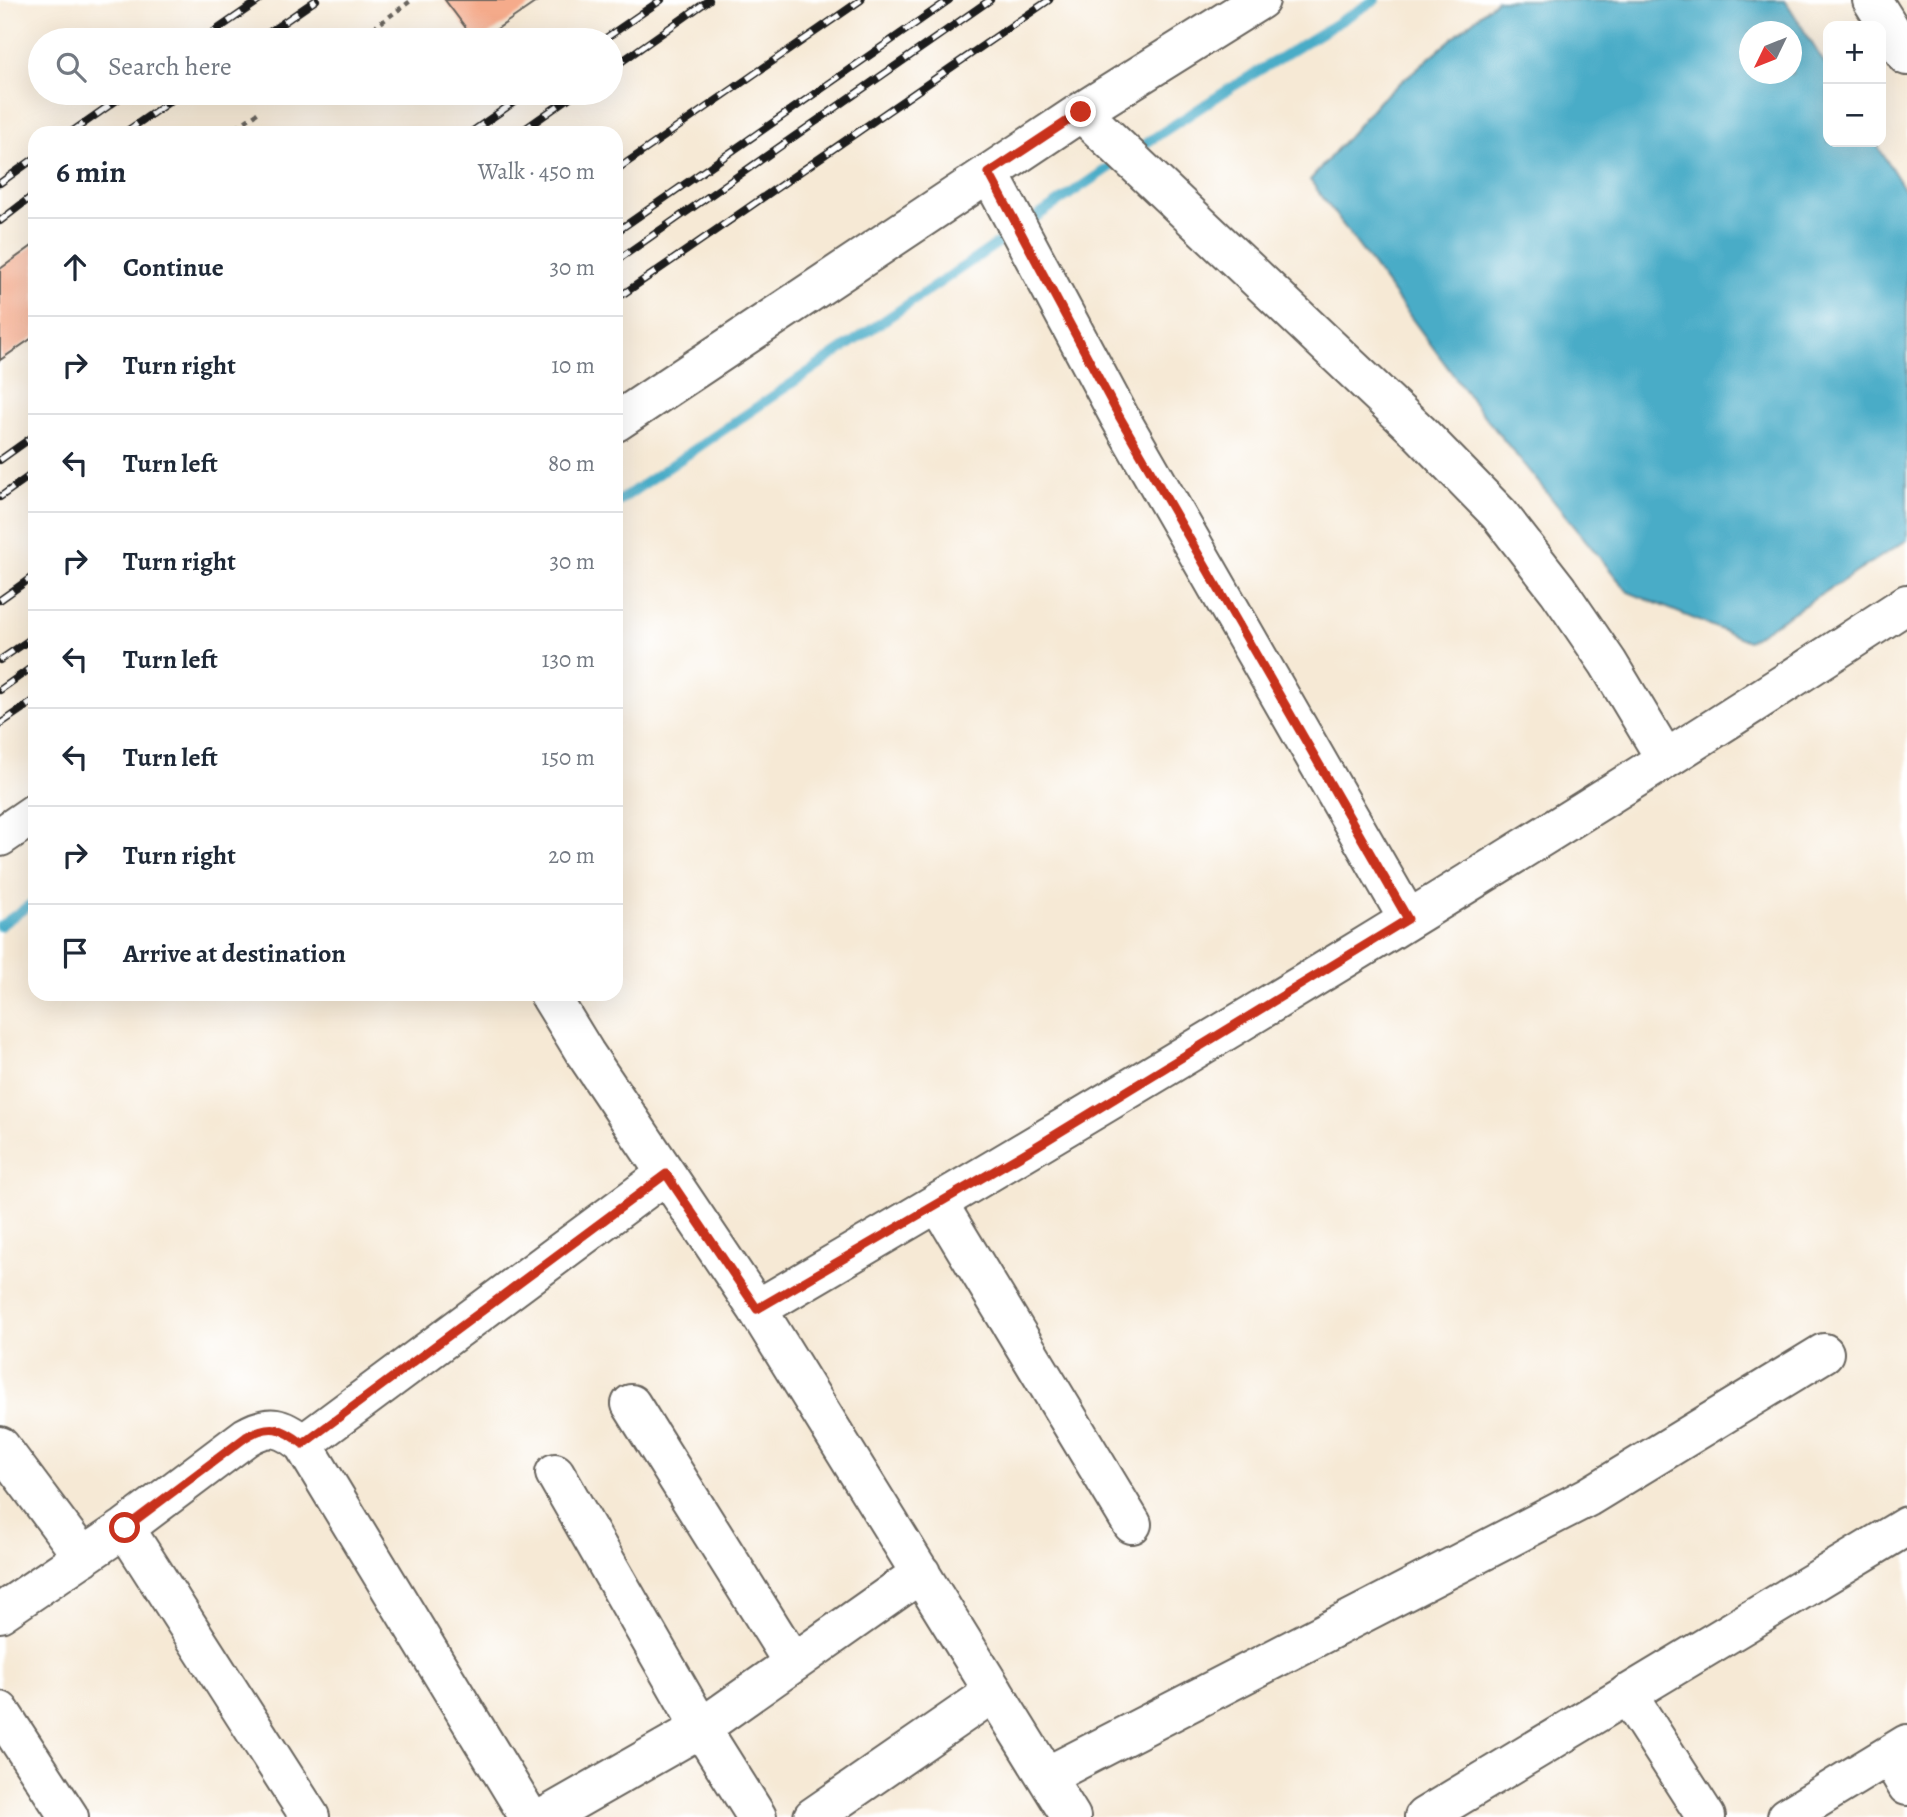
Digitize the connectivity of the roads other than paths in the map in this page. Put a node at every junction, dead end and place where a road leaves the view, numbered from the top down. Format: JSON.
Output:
{"nodes":[{"id":1,"x":1260,"y":0,"type":"edge"},
{"id":2,"x":1872,"y":0,"type":"edge"},
{"id":3,"x":1907,"y":56,"type":"edge"},
{"id":4,"x":1081,"y":112,"type":"junction"},
{"id":5,"x":997,"y":189,"type":"junction"},
{"id":6,"x":623,"y":418,"type":"edge"},
{"id":7,"x":1907,"y":604,"type":"edge"},
{"id":8,"x":1665,"y":758,"type":"junction"},
{"id":9,"x":28,"y":818,"type":"edge"},
{"id":10,"x":0,"y":837,"type":"edge"},
{"id":11,"x":1408,"y":919,"type":"junction"},
{"id":12,"x":554,"y":1001,"type":"edge"},
{"id":13,"x":666,"y":1174,"type":"junction"},
{"id":14,"x":938,"y":1203,"type":"junction"},
{"id":15,"x":757,"y":1309,"type":"junction"},
{"id":16,"x":1824,"y":1353,"type":"dead end"},
{"id":17,"x":631,"y":1404,"type":"dead end"},
{"id":18,"x":303,"y":1444,"type":"junction"},
{"id":19,"x":0,"y":1446,"type":"edge"},
{"id":20,"x":555,"y":1473,"type":"dead end"},
{"id":21,"x":1132,"y":1524,"type":"dead end"},
{"id":22,"x":1907,"y":1526,"type":"edge"},
{"id":23,"x":125,"y":1528,"type":"junction"},
{"id":24,"x":83,"y":1557,"type":"junction"},
{"id":25,"x":921,"y":1573,"type":"junction"},
{"id":26,"x":4,"y":1602,"type":"edge"},
{"id":27,"x":793,"y":1663,"type":"junction"},
{"id":28,"x":994,"y":1692,"type":"junction"},
{"id":29,"x":1628,"y":1694,"type":"junction"},
{"id":30,"x":0,"y":1711,"type":"edge"},
{"id":31,"x":701,"y":1728,"type":"junction"},
{"id":32,"x":1901,"y":1761,"type":"edge"},
{"id":33,"x":1046,"y":1776,"type":"junction"},
{"id":34,"x":69,"y":1817,"type":"edge"},
{"id":35,"x":310,"y":1817,"type":"edge"},
{"id":36,"x":529,"y":1817,"type":"edge"},
{"id":37,"x":545,"y":1817,"type":"edge"},
{"id":38,"x":757,"y":1817,"type":"edge"},
{"id":39,"x":813,"y":1817,"type":"edge"},
{"id":40,"x":1071,"y":1817,"type":"edge"},
{"id":41,"x":1424,"y":1817,"type":"edge"},
{"id":42,"x":1706,"y":1817,"type":"edge"},
{"id":43,"x":1787,"y":1817,"type":"edge"}],
"edges":[{"from":1,"to":4,"type":"street"},
{"from":2,"to":3,"type":"street"},
{"from":4,"to":5,"type":"street"},
{"from":4,"to":8,"type":"street"},
{"from":5,"to":6,"type":"street"},
{"from":5,"to":11,"type":"street"},
{"from":7,"to":8,"type":"street"},
{"from":8,"to":11,"type":"street"},
{"from":9,"to":10,"type":"street"},
{"from":11,"to":14,"type":"street"},
{"from":12,"to":13,"type":"street"},
{"from":13,"to":15,"type":"street"},
{"from":13,"to":18,"type":"street"},
{"from":14,"to":15,"type":"street"},
{"from":14,"to":21,"type":"street"},
{"from":15,"to":25,"type":"street"},
{"from":16,"to":33,"type":"street"},
{"from":17,"to":27,"type":"street"},
{"from":18,"to":23,"type":"street"},
{"from":18,"to":36,"type":"street"},
{"from":19,"to":24,"type":"street"},
{"from":20,"to":31,"type":"street"},
{"from":22,"to":29,"type":"street"},
{"from":23,"to":24,"type":"street"},
{"from":23,"to":35,"type":"street"},
{"from":24,"to":26,"type":"street"},
{"from":25,"to":27,"type":"street"},
{"from":25,"to":28,"type":"street"},
{"from":27,"to":31,"type":"street"},
{"from":28,"to":33,"type":"street"},
{"from":28,"to":39,"type":"street"},
{"from":29,"to":41,"type":"street"},
{"from":29,"to":42,"type":"street"},
{"from":30,"to":34,"type":"street"},
{"from":31,"to":37,"type":"street"},
{"from":31,"to":38,"type":"street"},
{"from":32,"to":43,"type":"street"},
{"from":33,"to":40,"type":"street"}]}
